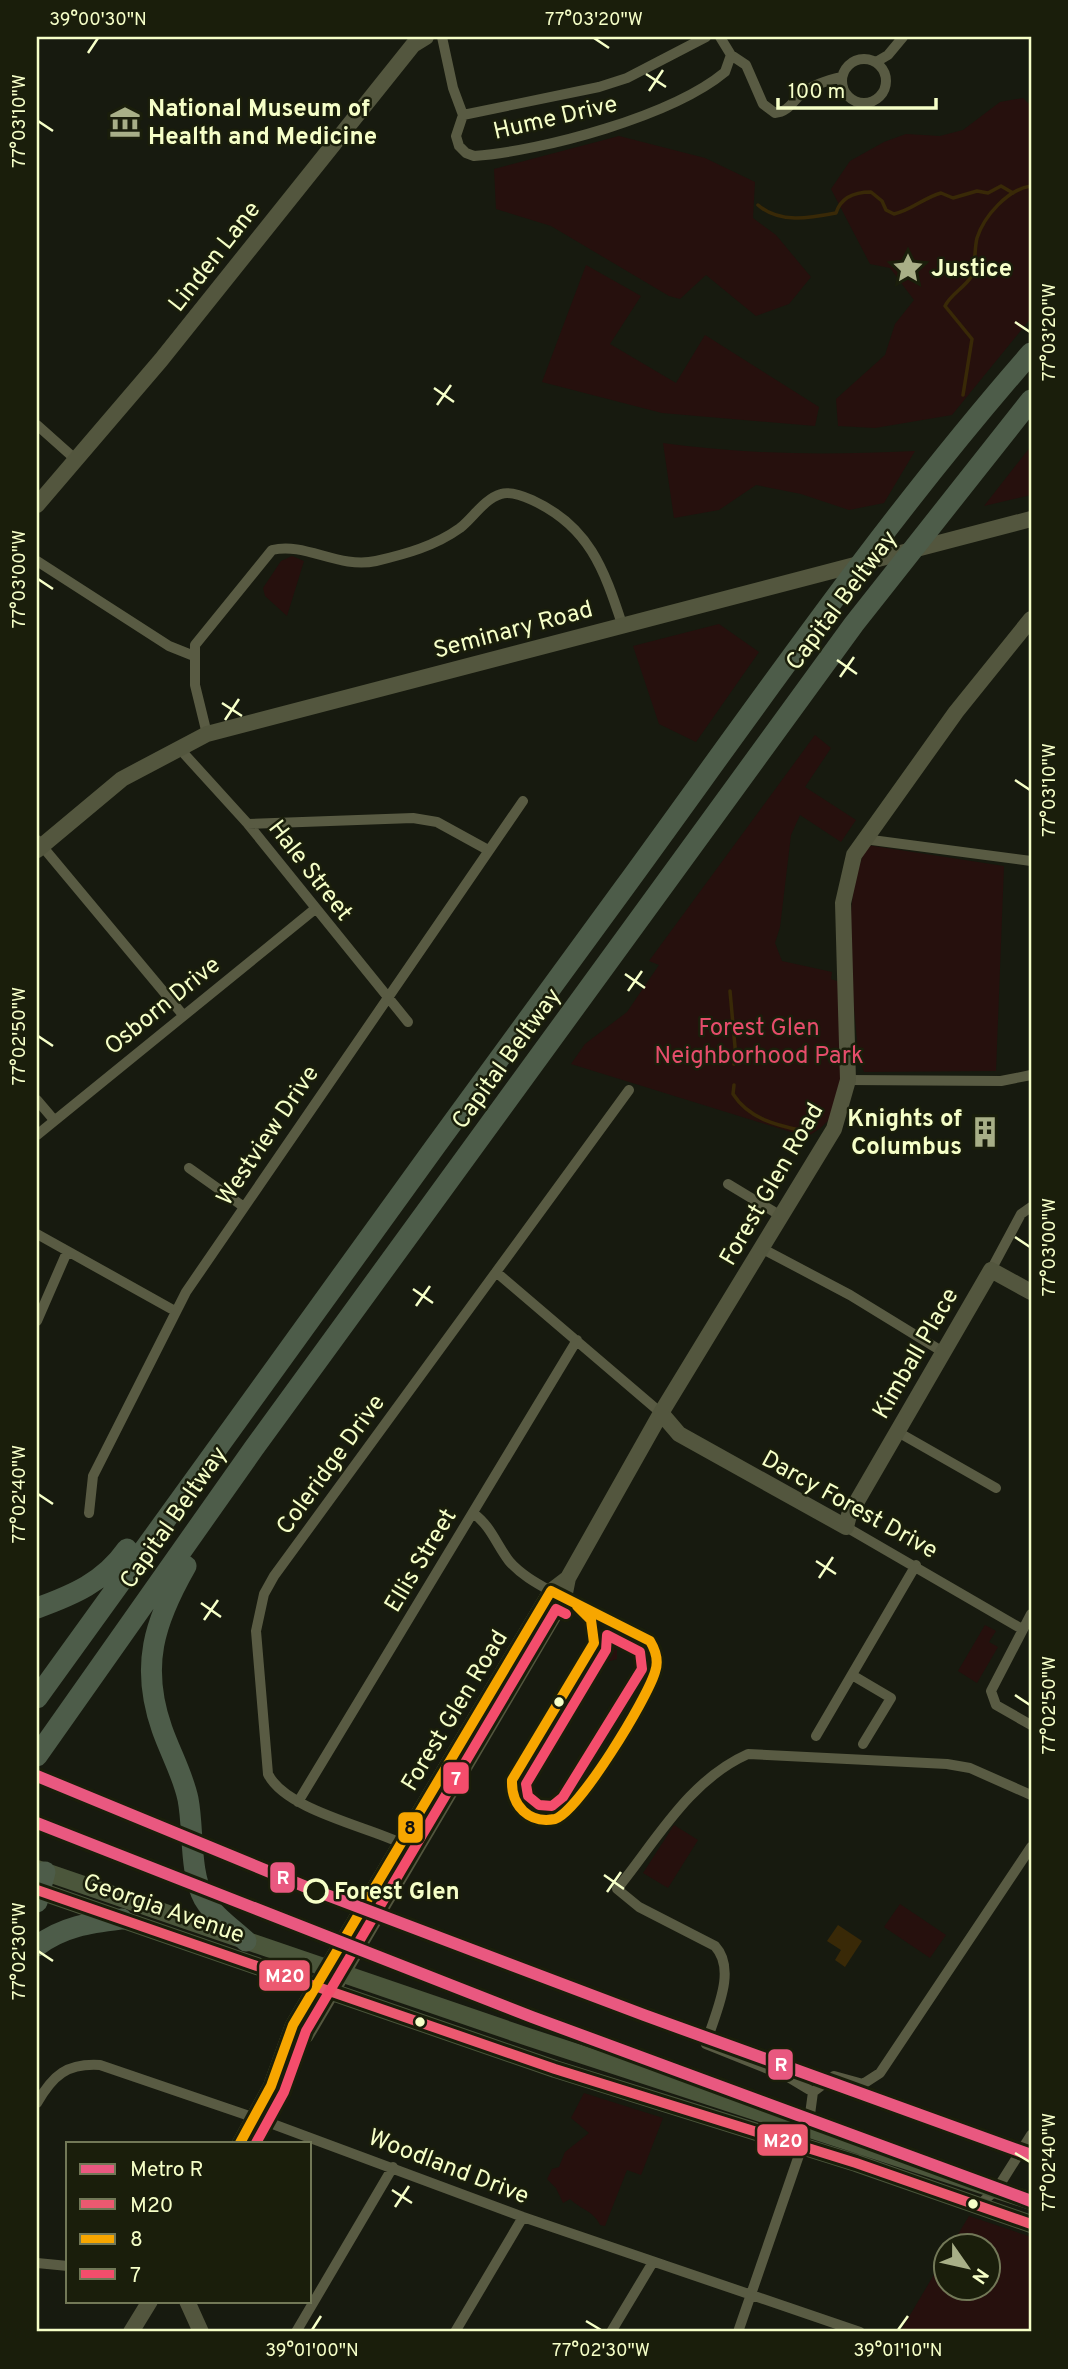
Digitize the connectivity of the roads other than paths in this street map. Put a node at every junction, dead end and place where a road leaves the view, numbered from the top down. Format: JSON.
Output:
{"nodes":[{"id":1,"x":426,"y":37,"type":"edge"},
{"id":2,"x":442,"y":37,"type":"edge"},
{"id":3,"x":706,"y":37,"type":"edge"},
{"id":4,"x":720,"y":37,"type":"edge"},
{"id":5,"x":904,"y":37,"type":"edge"},
{"id":6,"x":731,"y":55,"type":"junction"},
{"id":7,"x":876,"y":62,"type":"junction"},
{"id":8,"x":842,"y":77,"type":"junction"},
{"id":9,"x":463,"y":115,"type":"junction"},
{"id":10,"x":1031,"y":353,"type":"edge"},
{"id":11,"x":1031,"y":400,"type":"edge"},
{"id":12,"x":37,"y":425,"type":"edge"},
{"id":13,"x":74,"y":458,"type":"junction"},
{"id":14,"x":37,"y":505,"type":"edge"},
{"id":15,"x":1031,"y":519,"type":"edge"},
{"id":16,"x":37,"y":561,"type":"edge"},
{"id":17,"x":1031,"y":619,"type":"edge"},
{"id":18,"x":622,"y":624,"type":"junction"},
{"id":19,"x":194,"y":656,"type":"junction"},
{"id":20,"x":207,"y":734,"type":"junction"},
{"id":21,"x":178,"y":747,"type":"junction"},
{"id":22,"x":523,"y":801,"type":"dead end"},
{"id":23,"x":248,"y":824,"type":"junction"},
{"id":24,"x":864,"y":839,"type":"junction"},
{"id":25,"x":38,"y":845,"type":"edge"},
{"id":26,"x":488,"y":850,"type":"junction"},
{"id":27,"x":1031,"y":861,"type":"edge"},
{"id":28,"x":314,"y":909,"type":"junction"},
{"id":29,"x":387,"y":997,"type":"junction"},
{"id":30,"x":183,"y":1015,"type":"junction"},
{"id":31,"x":408,"y":1021,"type":"dead end"},
{"id":32,"x":1031,"y":1075,"type":"edge"},
{"id":33,"x":848,"y":1080,"type":"junction"},
{"id":34,"x":629,"y":1090,"type":"dead end"},
{"id":35,"x":37,"y":1100,"type":"edge"},
{"id":36,"x":54,"y":1121,"type":"junction"},
{"id":37,"x":37,"y":1135,"type":"edge"},
{"id":38,"x":189,"y":1168,"type":"dead end"},
{"id":39,"x":728,"y":1184,"type":"dead end"},
{"id":40,"x":244,"y":1207,"type":"junction"},
{"id":41,"x":1031,"y":1207,"type":"edge"},
{"id":42,"x":781,"y":1216,"type":"junction"},
{"id":43,"x":37,"y":1234,"type":"edge"},
{"id":44,"x":761,"y":1248,"type":"junction"},
{"id":45,"x":67,"y":1252,"type":"junction"},
{"id":46,"x":991,"y":1270,"type":"junction"},
{"id":47,"x":496,"y":1272,"type":"junction"},
{"id":48,"x":1031,"y":1293,"type":"edge"},
{"id":49,"x":175,"y":1311,"type":"junction"},
{"id":50,"x":37,"y":1321,"type":"edge"},
{"id":51,"x":577,"y":1340,"type":"junction"},
{"id":52,"x":943,"y":1352,"type":"junction"},
{"id":53,"x":269,"y":1373,"type":"junction"},
{"id":54,"x":662,"y":1413,"type":"junction"},
{"id":55,"x":896,"y":1431,"type":"junction"},
{"id":56,"x":254,"y":1448,"type":"junction"},
{"id":57,"x":996,"y":1488,"type":"dead end"},
{"id":58,"x":89,"y":1513,"type":"dead end"},
{"id":59,"x":473,"y":1513,"type":"junction"},
{"id":60,"x":846,"y":1527,"type":"junction"},
{"id":61,"x":916,"y":1565,"type":"junction"},
{"id":62,"x":558,"y":1595,"type":"junction"},
{"id":63,"x":37,"y":1608,"type":"edge"},
{"id":64,"x":1031,"y":1614,"type":"edge"},
{"id":65,"x":1022,"y":1629,"type":"junction"},
{"id":66,"x":852,"y":1675,"type":"junction"},
{"id":67,"x":37,"y":1698,"type":"edge"},
{"id":68,"x":1031,"y":1725,"type":"edge"},
{"id":69,"x":816,"y":1736,"type":"dead end"},
{"id":70,"x":863,"y":1744,"type":"dead end"},
{"id":71,"x":37,"y":1756,"type":"edge"},
{"id":72,"x":1031,"y":1794,"type":"edge"},
{"id":73,"x":298,"y":1802,"type":"junction"},
{"id":74,"x":401,"y":1843,"type":"junction"},
{"id":75,"x":1031,"y":1847,"type":"edge"},
{"id":76,"x":39,"y":1885,"type":"edge"},
{"id":77,"x":122,"y":1919,"type":"junction"},
{"id":78,"x":246,"y":1941,"type":"junction"},
{"id":79,"x":37,"y":1946,"type":"edge"},
{"id":80,"x":334,"y":1971,"type":"junction"},
{"id":81,"x":324,"y":1988,"type":"junction"},
{"id":82,"x":813,"y":2092,"type":"junction"},
{"id":83,"x":37,"y":2103,"type":"edge"},
{"id":84,"x":255,"y":2118,"type":"junction"},
{"id":85,"x":808,"y":2129,"type":"junction"},
{"id":86,"x":1031,"y":2135,"type":"edge"},
{"id":87,"x":241,"y":2142,"type":"edge"},
{"id":88,"x":801,"y":2147,"type":"junction"},
{"id":89,"x":393,"y":2167,"type":"junction"},
{"id":90,"x":997,"y":2189,"type":"junction"},
{"id":91,"x":1031,"y":2201,"type":"edge"},
{"id":92,"x":979,"y":2205,"type":"junction"},
{"id":93,"x":523,"y":2217,"type":"junction"},
{"id":94,"x":1031,"y":2224,"type":"edge"},
{"id":95,"x":653,"y":2262,"type":"junction"},
{"id":96,"x":37,"y":2263,"type":"edge"},
{"id":97,"x":66,"y":2266,"type":"edge"},
{"id":98,"x":752,"y":2295,"type":"junction"},
{"id":99,"x":149,"y":2302,"type":"edge"},
{"id":100,"x":187,"y":2302,"type":"edge"},
{"id":101,"x":131,"y":2332,"type":"edge"},
{"id":102,"x":201,"y":2332,"type":"edge"},
{"id":103,"x":296,"y":2332,"type":"edge"},
{"id":104,"x":456,"y":2332,"type":"edge"},
{"id":105,"x":611,"y":2332,"type":"edge"},
{"id":106,"x":738,"y":2332,"type":"edge"},
{"id":107,"x":860,"y":2332,"type":"edge"}],
"edges":[{"from":1,"to":13,"type":"main road","name":"Linden Lane"},
{"from":2,"to":9,"type":"street","name":"Hume Drive"},
{"from":3,"to":9,"type":"street"},
{"from":4,"to":6,"type":"street"},
{"from":5,"to":7,"type":"street"},
{"from":6,"to":8,"type":"street"},
{"from":6,"to":9,"type":"street","name":"Hume Drive"},
{"from":7,"to":8,"type":"street"},
{"from":7,"to":8,"type":"street"},
{"from":10,"to":53,"type":"highway","name":"Capital Beltway"},
{"from":11,"to":56,"type":"highway","name":"Capital Beltway"},
{"from":12,"to":13,"type":"street"},
{"from":13,"to":14,"type":"main road","name":"Linden Lane"},
{"from":15,"to":18,"type":"main road","name":"Seminary Road"},
{"from":16,"to":19,"type":"street"},
{"from":17,"to":24,"type":"main road","name":"Forest Glen Road"},
{"from":18,"to":19,"type":"street"},
{"from":18,"to":20,"type":"main road","name":"Seminary Road"},
{"from":19,"to":20,"type":"street"},
{"from":20,"to":21,"type":"main road","name":"Seminary Road"},
{"from":21,"to":23,"type":"street","name":"Hale Street"},
{"from":21,"to":25,"type":"main road","name":"Seminary Road"},
{"from":22,"to":26,"type":"street","name":"Westview Drive"},
{"from":23,"to":26,"type":"street"},
{"from":23,"to":28,"type":"street","name":"Hale Street"},
{"from":24,"to":27,"type":"street"},
{"from":24,"to":33,"type":"main road","name":"Forest Glen Road"},
{"from":25,"to":30,"type":"street"},
{"from":26,"to":29,"type":"street","name":"Westview Drive"},
{"from":28,"to":29,"type":"street","name":"Hale Street"},
{"from":28,"to":30,"type":"street","name":"Osborn Drive"},
{"from":29,"to":31,"type":"street","name":"Hale Street"},
{"from":29,"to":40,"type":"street","name":"Westview Drive"},
{"from":30,"to":36,"type":"street","name":"Osborn Drive"},
{"from":32,"to":33,"type":"street"},
{"from":33,"to":42,"type":"main road","name":"Forest Glen Road"},
{"from":34,"to":47,"type":"street","name":"Coleridge Drive"},
{"from":35,"to":36,"type":"street"},
{"from":36,"to":37,"type":"street","name":"Osborn Drive"},
{"from":38,"to":40,"type":"street"},
{"from":39,"to":42,"type":"street"},
{"from":40,"to":49,"type":"street","name":"Westview Drive"},
{"from":41,"to":46,"type":"street","name":"Kimball Place"},
{"from":42,"to":44,"type":"main road","name":"Forest Glen Road"},
{"from":43,"to":45,"type":"street"},
{"from":44,"to":52,"type":"street"},
{"from":44,"to":54,"type":"main road","name":"Forest Glen Road"},
{"from":45,"to":49,"type":"street"},
{"from":45,"to":50,"type":"street"},
{"from":46,"to":48,"type":"main road"},
{"from":46,"to":52,"type":"main road","name":"Kimball Place"},
{"from":47,"to":51,"type":"street"},
{"from":47,"to":73,"type":"street","name":"Coleridge Drive"},
{"from":49,"to":58,"type":"street","name":"Westview Drive"},
{"from":51,"to":54,"type":"street"},
{"from":51,"to":59,"type":"street","name":"Ellis Street"},
{"from":52,"to":55,"type":"main road","name":"Kimball Place"},
{"from":53,"to":63,"type":"highway"},
{"from":53,"to":67,"type":"highway","name":"Capital Beltway"},
{"from":54,"to":60,"type":"main road","name":"Darcy Forest Drive"},
{"from":54,"to":62,"type":"main road","name":"Forest Glen Road"},
{"from":55,"to":57,"type":"street"},
{"from":55,"to":60,"type":"main road","name":"Kimball Place"},
{"from":56,"to":71,"type":"highway","name":"Capital Beltway"},
{"from":56,"to":78,"type":"highway"},
{"from":59,"to":62,"type":"street"},
{"from":59,"to":73,"type":"street","name":"Ellis Street"},
{"from":60,"to":61,"type":"street","name":"Darcy Forest Drive"},
{"from":61,"to":65,"type":"street","name":"Darcy Forest Drive"},
{"from":61,"to":66,"type":"street"},
{"from":62,"to":74,"type":"main road","name":"Forest Glen Road"},
{"from":62,"to":80,"type":"main road","name":"Forest Glen Road"},
{"from":64,"to":65,"type":"street"},
{"from":65,"to":68,"type":"street"},
{"from":66,"to":69,"type":"street"},
{"from":66,"to":70,"type":"street"},
{"from":72,"to":82,"type":"street"},
{"from":73,"to":74,"type":"street","name":"Coleridge Drive"},
{"from":74,"to":80,"type":"main road","name":"Forest Glen Road"},
{"from":75,"to":82,"type":"street"},
{"from":76,"to":77,"type":"main road","name":"Georgia Avenue"},
{"from":76,"to":78,"type":"main road","name":"Georgia Avenue"},
{"from":77,"to":79,"type":"highway"},
{"from":77,"to":81,"type":"main road","name":"Georgia Avenue"},
{"from":78,"to":80,"type":"main road","name":"Georgia Avenue"},
{"from":80,"to":81,"type":"main road","name":"Forest Glen Road"},
{"from":80,"to":85,"type":"main road","name":"Georgia Avenue"},
{"from":81,"to":84,"type":"main road","name":"Forest Glen Road"},
{"from":81,"to":88,"type":"main road","name":"Georgia Avenue"},
{"from":82,"to":85,"type":"street"},
{"from":83,"to":84,"type":"street","name":"Woodland Drive"},
{"from":84,"to":87,"type":"main road","name":"Forest Glen Road"},
{"from":84,"to":89,"type":"street","name":"Woodland Drive"},
{"from":85,"to":88,"type":"street"},
{"from":85,"to":90,"type":"main road","name":"Georgia Avenue"},
{"from":86,"to":90,"type":"street"},
{"from":88,"to":92,"type":"main road","name":"Georgia Avenue"},
{"from":88,"to":98,"type":"street"},
{"from":89,"to":93,"type":"street","name":"Woodland Drive"},
{"from":89,"to":103,"type":"street"},
{"from":90,"to":91,"type":"main road","name":"Georgia Avenue"},
{"from":90,"to":92,"type":"street"},
{"from":92,"to":94,"type":"main road","name":"Georgia Avenue"},
{"from":93,"to":95,"type":"street","name":"Woodland Drive"},
{"from":93,"to":104,"type":"street"},
{"from":95,"to":98,"type":"street","name":"Woodland Drive"},
{"from":95,"to":105,"type":"street"},
{"from":96,"to":97,"type":"street"},
{"from":98,"to":106,"type":"street"},
{"from":98,"to":107,"type":"street","name":"Woodland Drive"},
{"from":99,"to":101,"type":"main road"},
{"from":100,"to":102,"type":"main road"}]}
